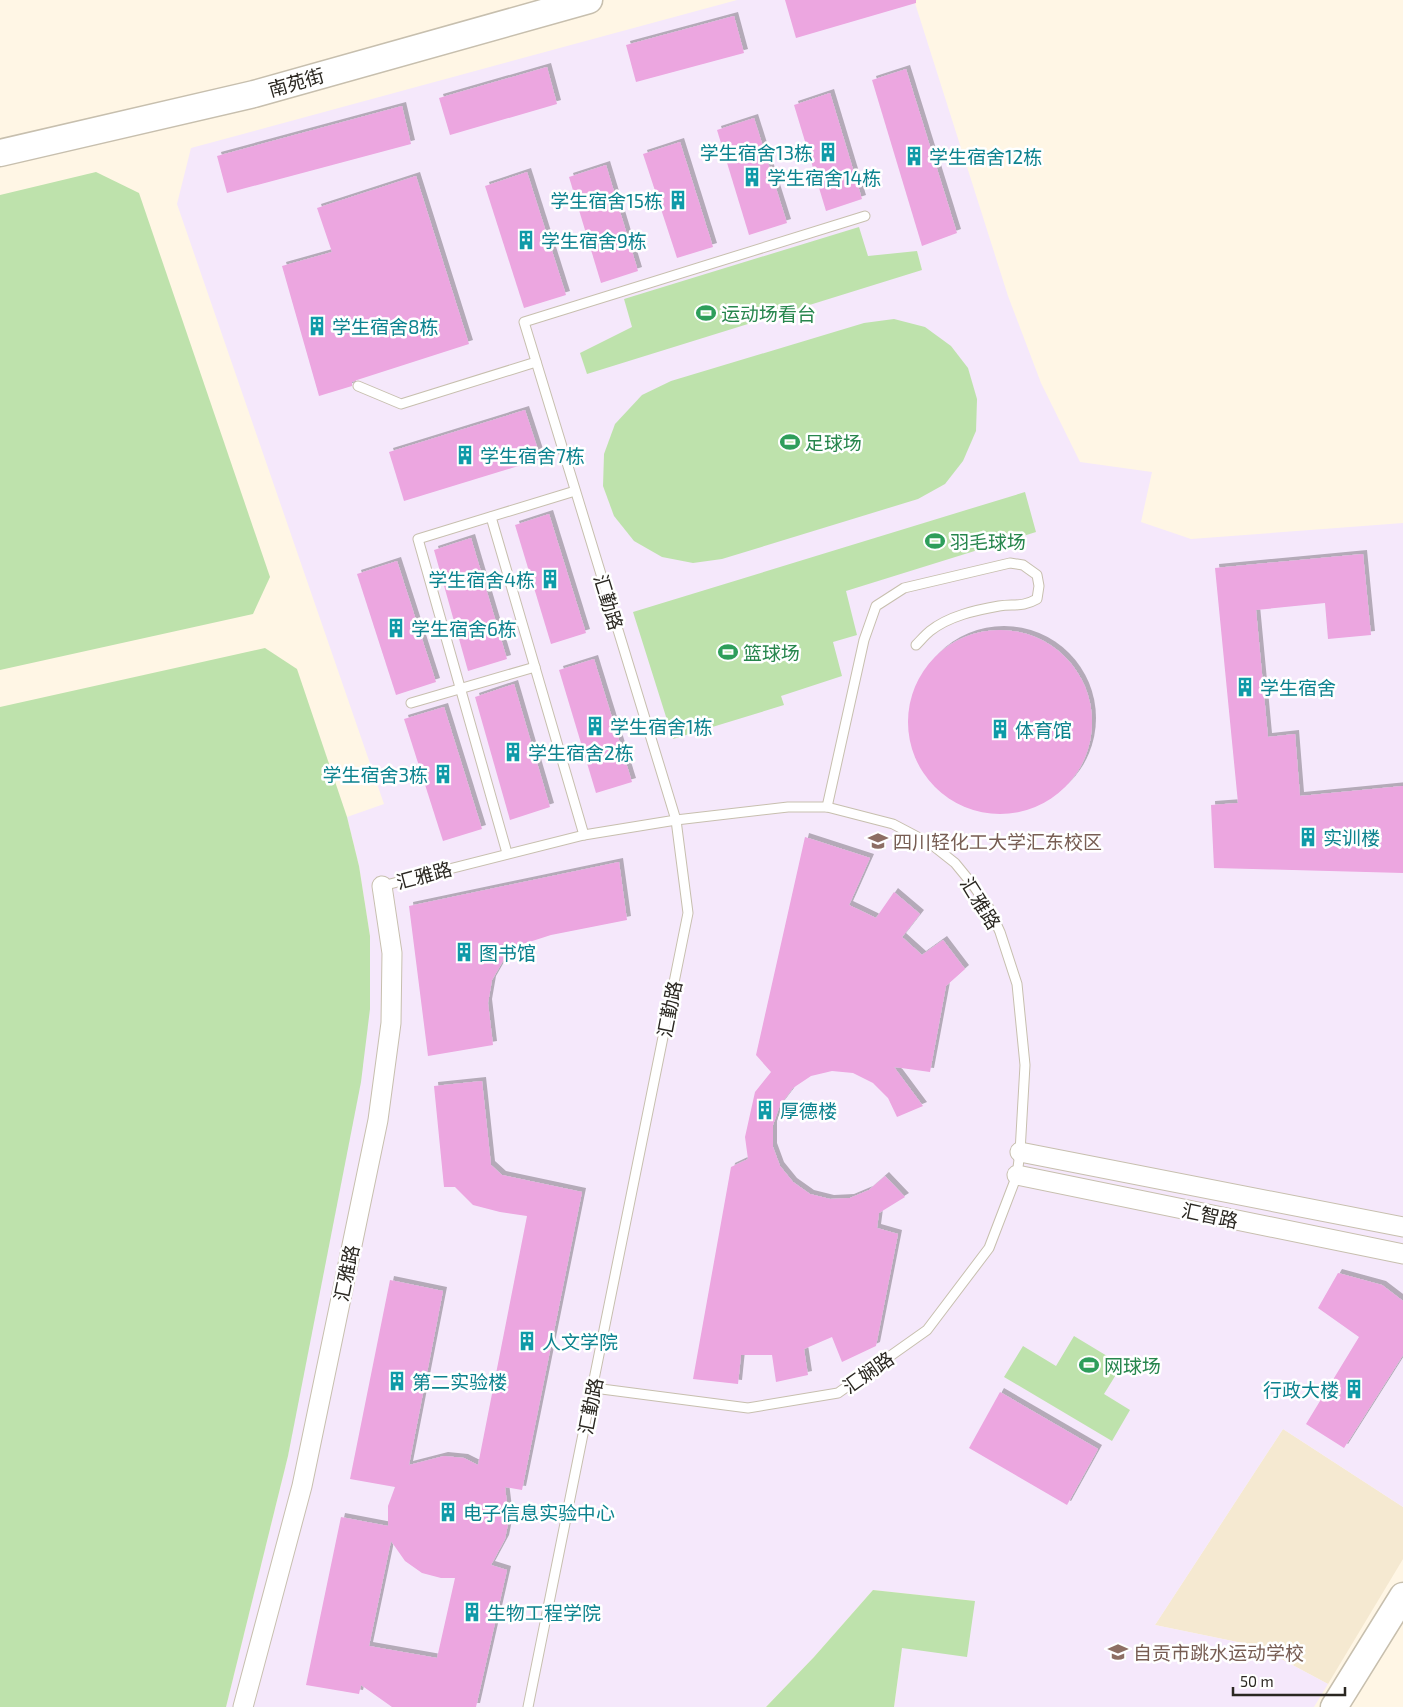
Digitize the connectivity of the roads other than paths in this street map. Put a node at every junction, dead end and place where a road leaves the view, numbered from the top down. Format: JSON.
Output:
{"nodes":[{"id":1,"x":589,"y":0,"type":"edge"},
{"id":2,"x":0,"y":153,"type":"edge"},
{"id":3,"x":865,"y":216,"type":"dead end"},
{"id":4,"x":536,"y":362,"type":"junction"},
{"id":5,"x":358,"y":386,"type":"dead end"},
{"id":6,"x":575,"y":491,"type":"junction"},
{"id":7,"x":490,"y":517,"type":"junction"},
{"id":8,"x":916,"y":645,"type":"dead end"},
{"id":9,"x":535,"y":667,"type":"junction"},
{"id":10,"x":461,"y":688,"type":"junction"},
{"id":11,"x":411,"y":703,"type":"dead end"},
{"id":12,"x":827,"y":807,"type":"junction"},
{"id":13,"x":676,"y":820,"type":"junction"},
{"id":14,"x":584,"y":835,"type":"junction"},
{"id":15,"x":507,"y":853,"type":"junction"},
{"id":16,"x":382,"y":886,"type":"joint"},
{"id":17,"x":1020,"y":1152,"type":"junction"},
{"id":18,"x":1017,"y":1175,"type":"junction"},
{"id":19,"x":1403,"y":1227,"type":"edge"},
{"id":20,"x":1403,"y":1254,"type":"edge"},
{"id":21,"x":594,"y":1388,"type":"junction"},
{"id":22,"x":1403,"y":1596,"type":"edge"},
{"id":23,"x":1403,"y":1630,"type":"edge"},
{"id":24,"x":242,"y":1707,"type":"edge"},
{"id":25,"x":528,"y":1707,"type":"edge"},
{"id":26,"x":1334,"y":1707,"type":"edge"},
{"id":27,"x":1355,"y":1707,"type":"edge"}],
"edges":[{"from":1,"to":2,"type":"main road","name":"南苑街"},
{"from":3,"to":4,"type":"lane","name":"汇勤路"},
{"from":4,"to":5,"type":"lane"},
{"from":4,"to":6,"type":"lane","name":"汇勤路"},
{"from":6,"to":7,"type":"lane"},
{"from":6,"to":13,"type":"lane","name":"汇勤路"},
{"from":7,"to":9,"type":"lane"},
{"from":7,"to":10,"type":"lane"},
{"from":8,"to":12,"type":"lane"},
{"from":9,"to":10,"type":"lane"},
{"from":9,"to":14,"type":"lane"},
{"from":10,"to":11,"type":"lane"},
{"from":10,"to":15,"type":"lane"},
{"from":12,"to":13,"type":"lane","name":"汇雅路"},
{"from":12,"to":17,"type":"lane","name":"汇雅路"},
{"from":13,"to":14,"type":"lane","name":"汇雅路"},
{"from":13,"to":21,"type":"lane","name":"汇勤路"},
{"from":14,"to":15,"type":"lane","name":"汇雅路"},
{"from":15,"to":16,"type":"lane","name":"汇雅路"},
{"from":16,"to":24,"type":"street","name":"汇雅路"},
{"from":17,"to":18,"type":"lane","name":"汇雅路"},
{"from":17,"to":19,"type":"street","name":"汇智路"},
{"from":18,"to":20,"type":"street","name":"汇智路"},
{"from":18,"to":21,"type":"lane","name":"汇娴路"},
{"from":21,"to":25,"type":"lane","name":"汇勤路"},
{"from":22,"to":26,"type":"main road"},
{"from":23,"to":27,"type":"main road"}]}
